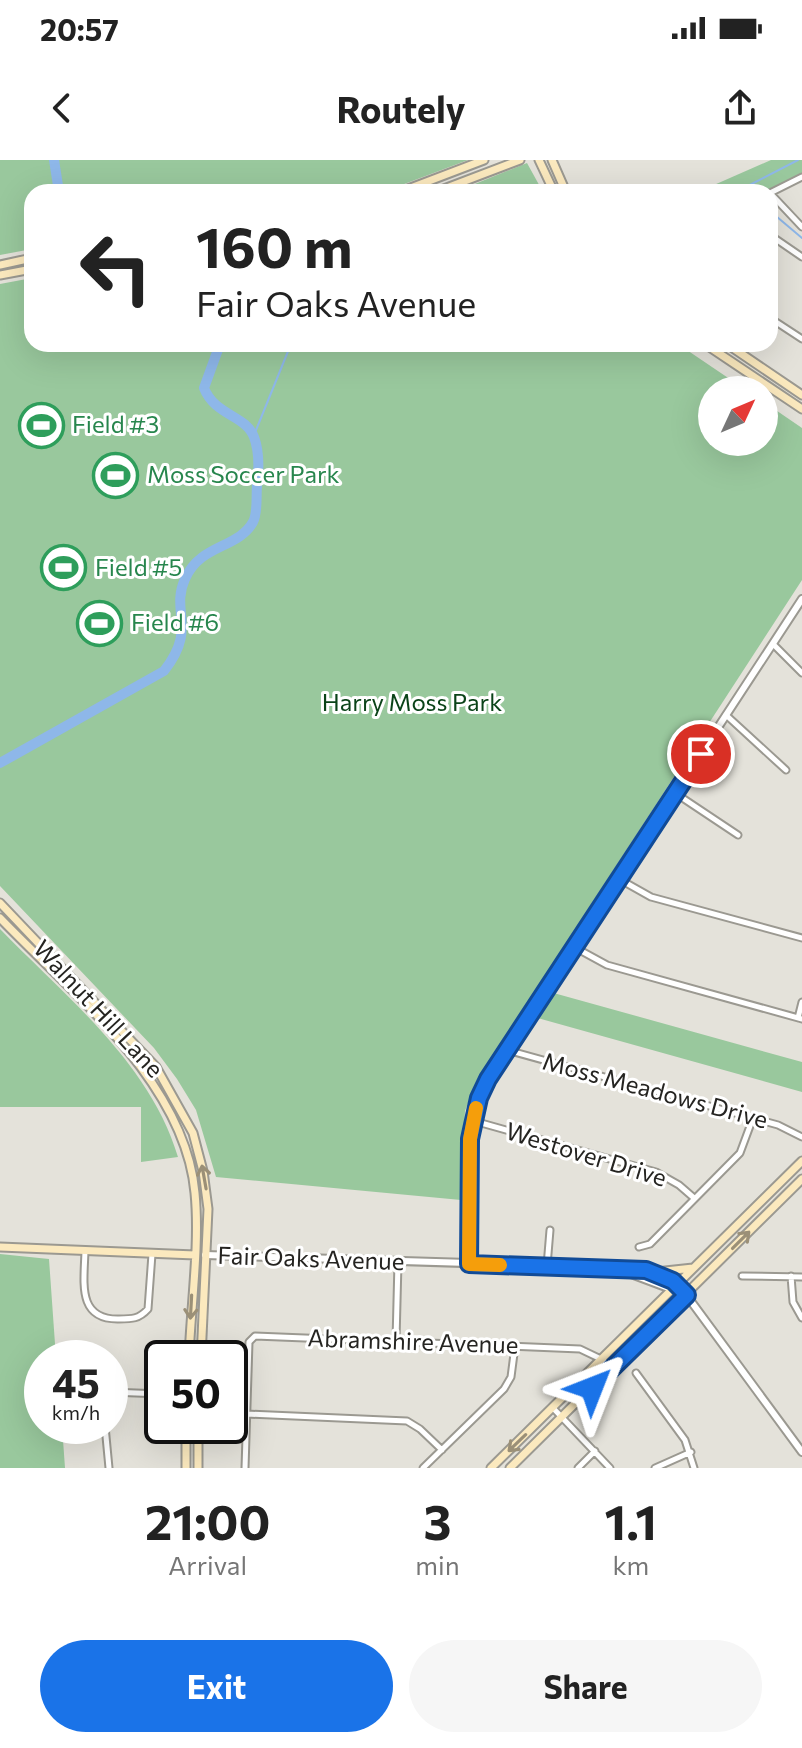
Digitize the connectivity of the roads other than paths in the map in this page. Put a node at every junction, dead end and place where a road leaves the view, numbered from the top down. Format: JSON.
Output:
{"nodes":[{"id":1,"x":484,"y":160,"type":"edge"},
{"id":2,"x":520,"y":160,"type":"edge"},
{"id":3,"x":539,"y":160,"type":"edge"},
{"id":4,"x":552,"y":160,"type":"edge"},
{"id":5,"x":802,"y":177,"type":"edge"},
{"id":6,"x":424,"y":183,"type":"edge"},
{"id":7,"x":457,"y":184,"type":"edge"},
{"id":8,"x":550,"y":184,"type":"edge"},
{"id":9,"x":562,"y":184,"type":"edge"},
{"id":10,"x":778,"y":189,"type":"edge"},
{"id":11,"x":778,"y":202,"type":"edge"},
{"id":12,"x":802,"y":227,"type":"edge"},
{"id":13,"x":778,"y":240,"type":"edge"},
{"id":14,"x":802,"y":257,"type":"edge"},
{"id":15,"x":24,"y":260,"type":"edge"},
{"id":16,"x":0,"y":265,"type":"edge"},
{"id":17,"x":24,"y":270,"type":"edge"},
{"id":18,"x":0,"y":275,"type":"edge"},
{"id":19,"x":778,"y":323,"type":"edge"},
{"id":20,"x":802,"y":339,"type":"edge"},
{"id":21,"x":717,"y":352,"type":"edge"},
{"id":22,"x":739,"y":352,"type":"edge"},
{"id":23,"x":802,"y":395,"type":"edge"},
{"id":24,"x":802,"y":409,"type":"edge"},
{"id":25,"x":802,"y":599,"type":"edge"},
{"id":26,"x":773,"y":644,"type":"junction"},
{"id":27,"x":802,"y":673,"type":"edge"},
{"id":28,"x":726,"y":715,"type":"junction"},
{"id":29,"x":786,"y":770,"type":"dead end"},
{"id":30,"x":675,"y":793,"type":"junction"},
{"id":31,"x":738,"y":835,"type":"dead end"},
{"id":32,"x":619,"y":879,"type":"junction"},
{"id":33,"x":0,"y":903,"type":"edge"},
{"id":34,"x":0,"y":918,"type":"edge"},
{"id":35,"x":802,"y":938,"type":"edge"},
{"id":36,"x":574,"y":947,"type":"junction"},
{"id":37,"x":802,"y":1002,"type":"edge"},
{"id":38,"x":800,"y":1019,"type":"edge"},
{"id":39,"x":507,"y":1050,"type":"junction"},
{"id":40,"x":753,"y":1118,"type":"junction"},
{"id":41,"x":473,"y":1121,"type":"junction"},
{"id":42,"x":802,"y":1137,"type":"edge"},
{"id":43,"x":802,"y":1161,"type":"edge"},
{"id":44,"x":802,"y":1179,"type":"edge"},
{"id":45,"x":694,"y":1198,"type":"junction"},
{"id":46,"x":550,"y":1230,"type":"dead end"},
{"id":47,"x":0,"y":1247,"type":"edge"},
{"id":48,"x":639,"y":1247,"type":"dead end"},
{"id":49,"x":85,"y":1251,"type":"junction"},
{"id":50,"x":152,"y":1254,"type":"junction"},
{"id":51,"x":193,"y":1255,"type":"junction"},
{"id":52,"x":205,"y":1255,"type":"junction"},
{"id":53,"x":398,"y":1262,"type":"junction"},
{"id":54,"x":469,"y":1264,"type":"junction"},
{"id":55,"x":698,"y":1266,"type":"junction"},
{"id":56,"x":547,"y":1267,"type":"junction"},
{"id":57,"x":623,"y":1271,"type":"junction"},
{"id":58,"x":656,"y":1272,"type":"junction"},
{"id":59,"x":742,"y":1276,"type":"dead end"},
{"id":60,"x":791,"y":1276,"type":"junction"},
{"id":61,"x":802,"y":1277,"type":"edge"},
{"id":62,"x":676,"y":1288,"type":"junction"},
{"id":63,"x":687,"y":1295,"type":"junction"},
{"id":64,"x":802,"y":1318,"type":"edge"},
{"id":65,"x":190,"y":1340,"type":"edge"},
{"id":66,"x":202,"y":1340,"type":"edge"},
{"id":67,"x":396,"y":1341,"type":"junction"},
{"id":68,"x":515,"y":1346,"type":"junction"},
{"id":69,"x":603,"y":1360,"type":"junction"},
{"id":70,"x":611,"y":1369,"type":"junction"},
{"id":71,"x":636,"y":1373,"type":"dead end"},
{"id":72,"x":248,"y":1378,"type":"edge"},
{"id":73,"x":553,"y":1408,"type":"junction"},
{"id":74,"x":248,"y":1414,"type":"edge"},
{"id":75,"x":562,"y":1417,"type":"junction"},
{"id":76,"x":107,"y":1444,"type":"edge"},
{"id":77,"x":186,"y":1444,"type":"edge"},
{"id":78,"x":198,"y":1444,"type":"edge"},
{"id":79,"x":246,"y":1444,"type":"edge"},
{"id":80,"x":442,"y":1450,"type":"junction"},
{"id":81,"x":595,"y":1451,"type":"junction"},
{"id":82,"x":691,"y":1452,"type":"junction"},
{"id":83,"x":802,"y":1452,"type":"edge"},
{"id":84,"x":109,"y":1468,"type":"edge"},
{"id":85,"x":186,"y":1468,"type":"edge"},
{"id":86,"x":198,"y":1468,"type":"edge"},
{"id":87,"x":245,"y":1468,"type":"edge"},
{"id":88,"x":423,"y":1468,"type":"edge"},
{"id":89,"x":491,"y":1468,"type":"edge"},
{"id":90,"x":510,"y":1468,"type":"edge"},
{"id":91,"x":578,"y":1468,"type":"edge"},
{"id":92,"x":610,"y":1468,"type":"edge"},
{"id":93,"x":655,"y":1468,"type":"edge"},
{"id":94,"x":694,"y":1468,"type":"edge"}],
"edges":[{"from":1,"to":6,"type":"main road"},
{"from":2,"to":7,"type":"main road"},
{"from":3,"to":8,"type":"main road"},
{"from":4,"to":9,"type":"main road"},
{"from":5,"to":10,"type":"street"},
{"from":11,"to":12,"type":"street"},
{"from":13,"to":14,"type":"street"},
{"from":15,"to":16,"type":"main road"},
{"from":17,"to":18,"type":"main road"},
{"from":19,"to":20,"type":"street"},
{"from":21,"to":24,"type":"main road"},
{"from":22,"to":23,"type":"main road"},
{"from":25,"to":26,"type":"street"},
{"from":26,"to":27,"type":"street"},
{"from":26,"to":28,"type":"street"},
{"from":28,"to":29,"type":"street"},
{"from":28,"to":30,"type":"street"},
{"from":30,"to":31,"type":"street"},
{"from":30,"to":32,"type":"street"},
{"from":32,"to":35,"type":"street"},
{"from":32,"to":36,"type":"street"},
{"from":52,"to":33,"type":"main road","name":"Walnut Hill Lane","one_way":true},
{"from":34,"to":51,"type":"main road","name":"Walnut Hill Lane"},
{"from":36,"to":38,"type":"street"},
{"from":36,"to":39,"type":"street"},
{"from":37,"to":38,"type":"street"},
{"from":39,"to":40,"type":"street","name":"Moss Meadows Drive"},
{"from":39,"to":41,"type":"street"},
{"from":40,"to":42,"type":"street","name":"Moss Meadows Drive"},
{"from":40,"to":45,"type":"street"},
{"from":41,"to":45,"type":"street","name":"Westover Drive"},
{"from":41,"to":54,"type":"street"},
{"from":43,"to":55,"type":"main road"},
{"from":63,"to":44,"type":"main road","one_way":true},
{"from":45,"to":48,"type":"street"},
{"from":46,"to":56,"type":"street"},
{"from":47,"to":49,"type":"main road","name":"Fair Oaks Avenue"},
{"from":49,"to":50,"type":"main road","name":"Fair Oaks Avenue"},
{"from":49,"to":50,"type":"street"},
{"from":50,"to":51,"type":"main road","name":"Fair Oaks Avenue"},
{"from":51,"to":52,"type":"main road","name":"Fair Oaks Avenue"},
{"from":51,"to":65,"type":"main road","name":"Walnut Hill Lane","one_way":true},
{"from":52,"to":53,"type":"street","name":"Fair Oaks Avenue"},
{"from":52,"to":66,"type":"main road","name":"Walnut Hill Lane"},
{"from":53,"to":54,"type":"street","name":"Fair Oaks Avenue"},
{"from":53,"to":67,"type":"street"},
{"from":54,"to":56,"type":"street","name":"Fair Oaks Avenue"},
{"from":55,"to":58,"type":"main road"},
{"from":55,"to":62,"type":"main road"},
{"from":56,"to":57,"type":"street","name":"Fair Oaks Avenue"},
{"from":57,"to":58,"type":"street","name":"Fair Oaks Avenue"},
{"from":57,"to":62,"type":"street","name":"Fair Oaks Avenue"},
{"from":58,"to":62,"type":"street","name":"Fair Oaks Avenue"},
{"from":59,"to":60,"type":"street"},
{"from":60,"to":61,"type":"street"},
{"from":60,"to":64,"type":"street"},
{"from":62,"to":63,"type":"street","name":"Fair Oaks Avenue"},
{"from":62,"to":69,"type":"main road"},
{"from":63,"to":70,"type":"main road"},
{"from":63,"to":83,"type":"street"},
{"from":67,"to":68,"type":"street","name":"Abramshire Avenue"},
{"from":67,"to":72,"type":"street","name":"Abramshire Avenue"},
{"from":68,"to":69,"type":"street","name":"Abramshire Avenue"},
{"from":68,"to":80,"type":"street"},
{"from":69,"to":70,"type":"street"},
{"from":69,"to":73,"type":"main road"},
{"from":70,"to":75,"type":"main road"},
{"from":71,"to":82,"type":"street"},
{"from":73,"to":75,"type":"street"},
{"from":73,"to":89,"type":"main road","one_way":true},
{"from":74,"to":80,"type":"street"},
{"from":75,"to":81,"type":"street"},
{"from":75,"to":90,"type":"main road"},
{"from":76,"to":84,"type":"street"},
{"from":77,"to":85,"type":"main road"},
{"from":78,"to":86,"type":"main road"},
{"from":79,"to":87,"type":"street"},
{"from":80,"to":88,"type":"street"},
{"from":81,"to":91,"type":"street"},
{"from":81,"to":92,"type":"street"},
{"from":82,"to":93,"type":"street"},
{"from":82,"to":94,"type":"street"}]}
